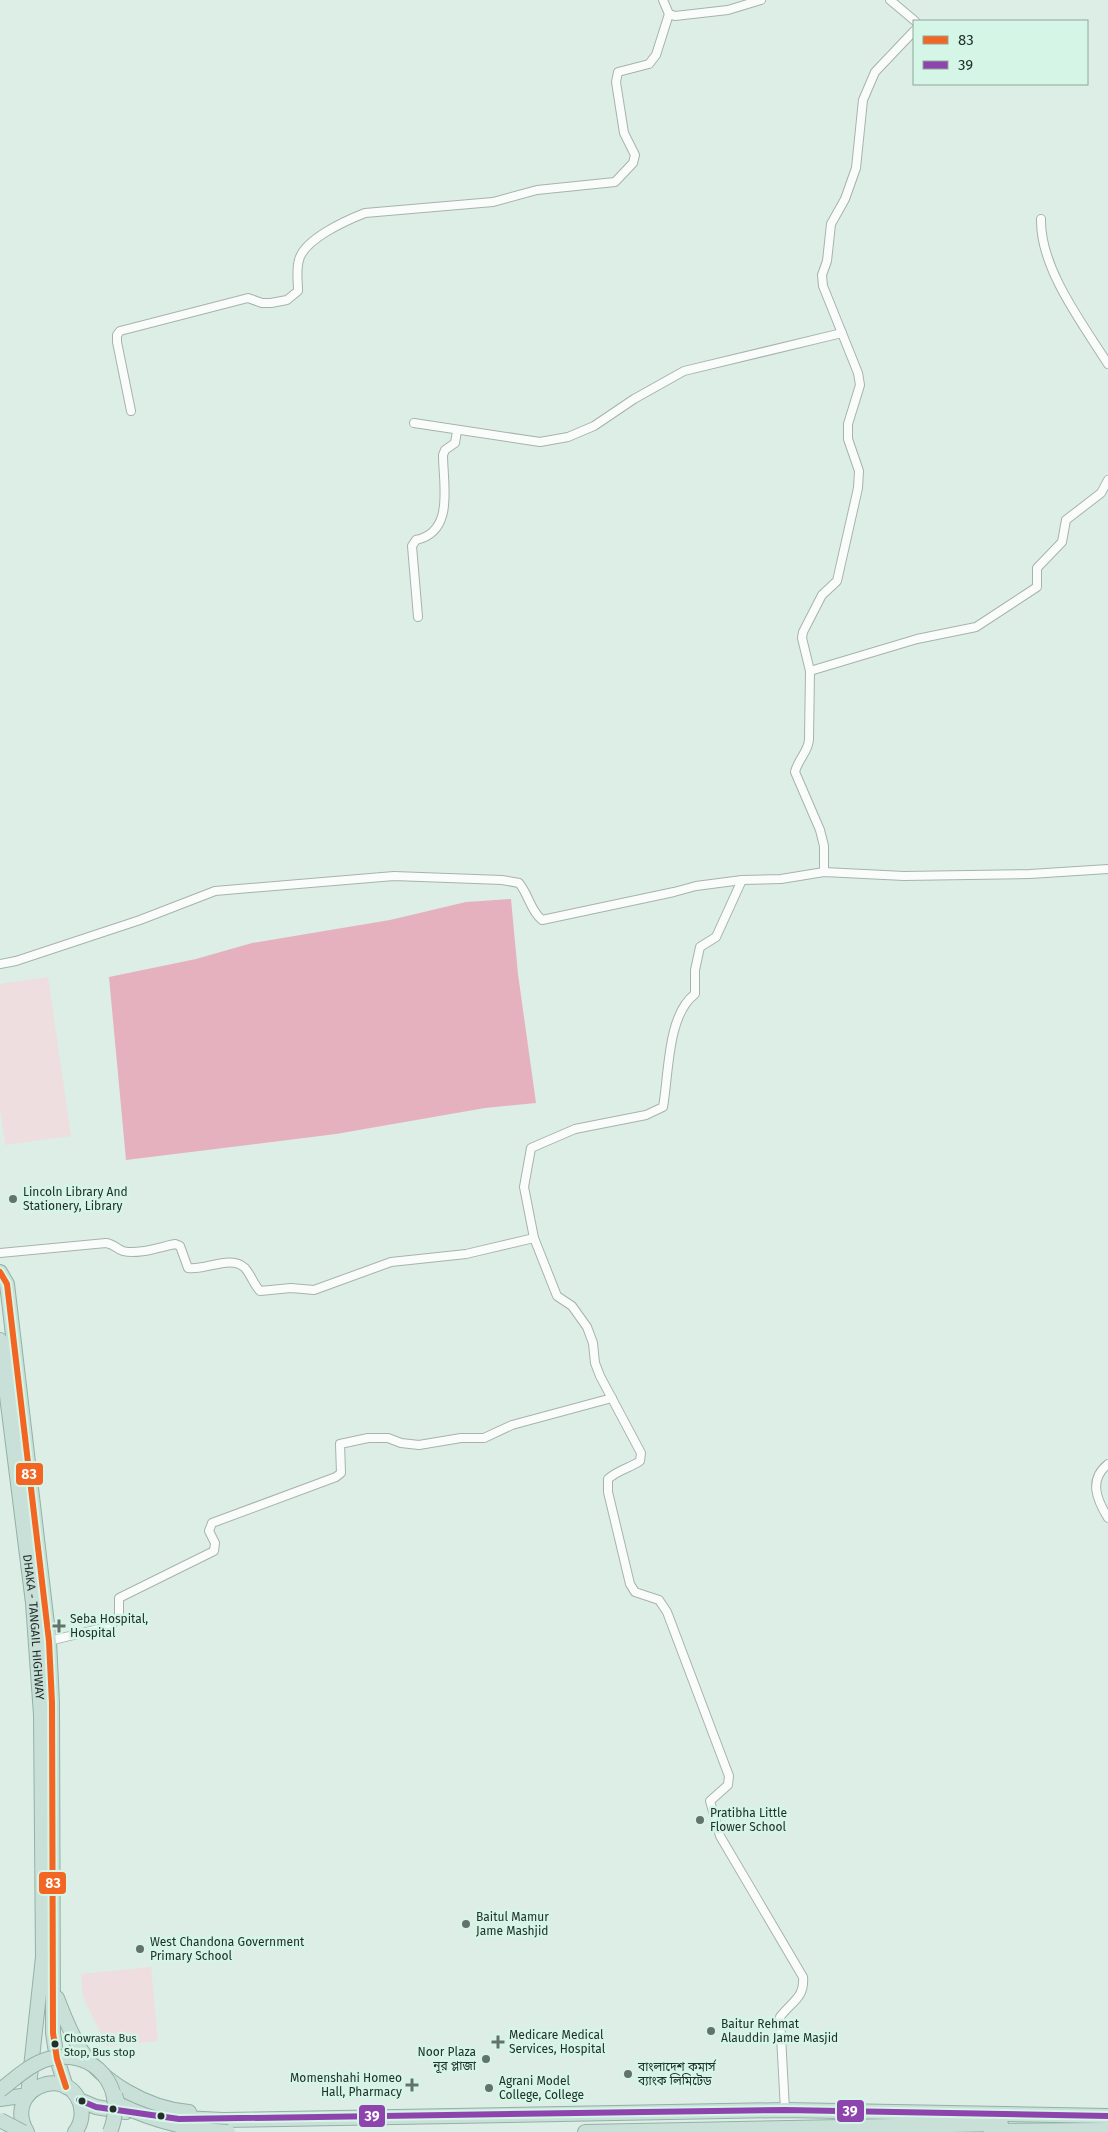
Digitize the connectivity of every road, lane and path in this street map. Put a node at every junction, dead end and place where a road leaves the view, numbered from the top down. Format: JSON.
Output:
{"nodes":[{"id":1,"x":663,"y":0,"type":"edge"},
{"id":2,"x":761,"y":0,"type":"edge"},
{"id":3,"x":890,"y":0,"type":"edge"},
{"id":4,"x":669,"y":14,"type":"junction"},
{"id":5,"x":914,"y":20,"type":"edge"},
{"id":6,"x":913,"y":32,"type":"edge"},
{"id":7,"x":1041,"y":219,"type":"dead end"},
{"id":8,"x":842,"y":332,"type":"junction"},
{"id":9,"x":1108,"y":364,"type":"edge"},
{"id":10,"x":131,"y":411,"type":"dead end"},
{"id":11,"x":414,"y":423,"type":"dead end"},
{"id":12,"x":457,"y":431,"type":"junction"},
{"id":13,"x":1108,"y":480,"type":"edge"},
{"id":14,"x":418,"y":617,"type":"dead end"},
{"id":15,"x":810,"y":671,"type":"junction"},
{"id":16,"x":1108,"y":869,"type":"edge"},
{"id":17,"x":824,"y":872,"type":"junction"},
{"id":18,"x":742,"y":880,"type":"junction"},
{"id":19,"x":0,"y":964,"type":"edge"},
{"id":20,"x":534,"y":1238,"type":"junction"},
{"id":21,"x":0,"y":1253,"type":"edge"},
{"id":22,"x":0,"y":1272,"type":"edge"},
{"id":23,"x":0,"y":1340,"type":"edge"},
{"id":24,"x":612,"y":1398,"type":"junction"},
{"id":25,"x":1108,"y":1464,"type":"edge"},
{"id":26,"x":1108,"y":1518,"type":"edge"},
{"id":27,"x":49,"y":1642,"type":"junction"},
{"id":28,"x":54,"y":1990,"type":"junction"},
{"id":29,"x":66,"y":2087,"type":"junction"},
{"id":30,"x":0,"y":2090,"type":"edge"},
{"id":31,"x":112,"y":2090,"type":"junction"},
{"id":32,"x":28,"y":2095,"type":"junction"},
{"id":33,"x":0,"y":2099,"type":"edge"},
{"id":34,"x":78,"y":2100,"type":"junction"},
{"id":35,"x":785,"y":2110,"type":"junction"},
{"id":36,"x":1067,"y":2116,"type":"junction"},
{"id":37,"x":1108,"y":2116,"type":"edge"},
{"id":38,"x":0,"y":2120,"type":"edge"},
{"id":39,"x":225,"y":2126,"type":"edge"},
{"id":40,"x":1108,"y":2130,"type":"edge"},
{"id":41,"x":10,"y":2132,"type":"edge"},
{"id":42,"x":26,"y":2132,"type":"edge"},
{"id":43,"x":76,"y":2132,"type":"edge"},
{"id":44,"x":110,"y":2132,"type":"edge"},
{"id":45,"x":585,"y":2132,"type":"edge"},
{"id":46,"x":928,"y":2132,"type":"edge"}],
"edges":[{"from":1,"to":4,"type":"street"},
{"from":2,"to":4,"type":"street"},
{"from":3,"to":5,"type":"street"},
{"from":4,"to":10,"type":"street"},
{"from":6,"to":8,"type":"street"},
{"from":7,"to":9,"type":"street"},
{"from":8,"to":12,"type":"street"},
{"from":8,"to":15,"type":"street"},
{"from":11,"to":12,"type":"street"},
{"from":12,"to":14,"type":"street"},
{"from":13,"to":15,"type":"street"},
{"from":15,"to":17,"type":"street"},
{"from":16,"to":17,"type":"street"},
{"from":17,"to":18,"type":"street"},
{"from":18,"to":19,"type":"street"},
{"from":18,"to":20,"type":"street"},
{"from":20,"to":21,"type":"street"},
{"from":20,"to":24,"type":"street"},
{"from":22,"to":27,"type":"highway","name":"DHAKA - TANGAIL HIGHWAY"},
{"from":23,"to":32,"type":"highway","name":"DHAKA - TANGAIL HIGHWAY"},
{"from":24,"to":27,"type":"street"},
{"from":24,"to":35,"type":"street"},
{"from":25,"to":26,"type":"street"},
{"from":27,"to":28,"type":"highway","name":"DHAKA - TANGAIL HIGHWAY"},
{"from":28,"to":29,"type":"highway","name":"DHAKA - TANGAIL HIGHWAY"},
{"from":28,"to":39,"type":"highway"},
{"from":29,"to":32,"type":"highway"},
{"from":29,"to":34,"type":"highway"},
{"from":30,"to":31,"type":"highway","bridge":true},
{"from":31,"to":39,"type":"highway","bridge":true},
{"from":31,"to":44,"type":"highway","bridge":true},
{"from":32,"to":33,"type":"highway"},
{"from":32,"to":42,"type":"highway","name":"DHAKA - TANGAIL HIGHWAY"},
{"from":34,"to":39,"type":"highway"},
{"from":34,"to":43,"type":"highway"},
{"from":35,"to":36,"type":"highway"},
{"from":35,"to":39,"type":"highway"},
{"from":36,"to":37,"type":"highway"},
{"from":36,"to":45,"type":"highway"},
{"from":38,"to":42,"type":"highway","bridge":true},
{"from":40,"to":46,"type":"highway"},
{"from":41,"to":42,"type":"highway"}]}
